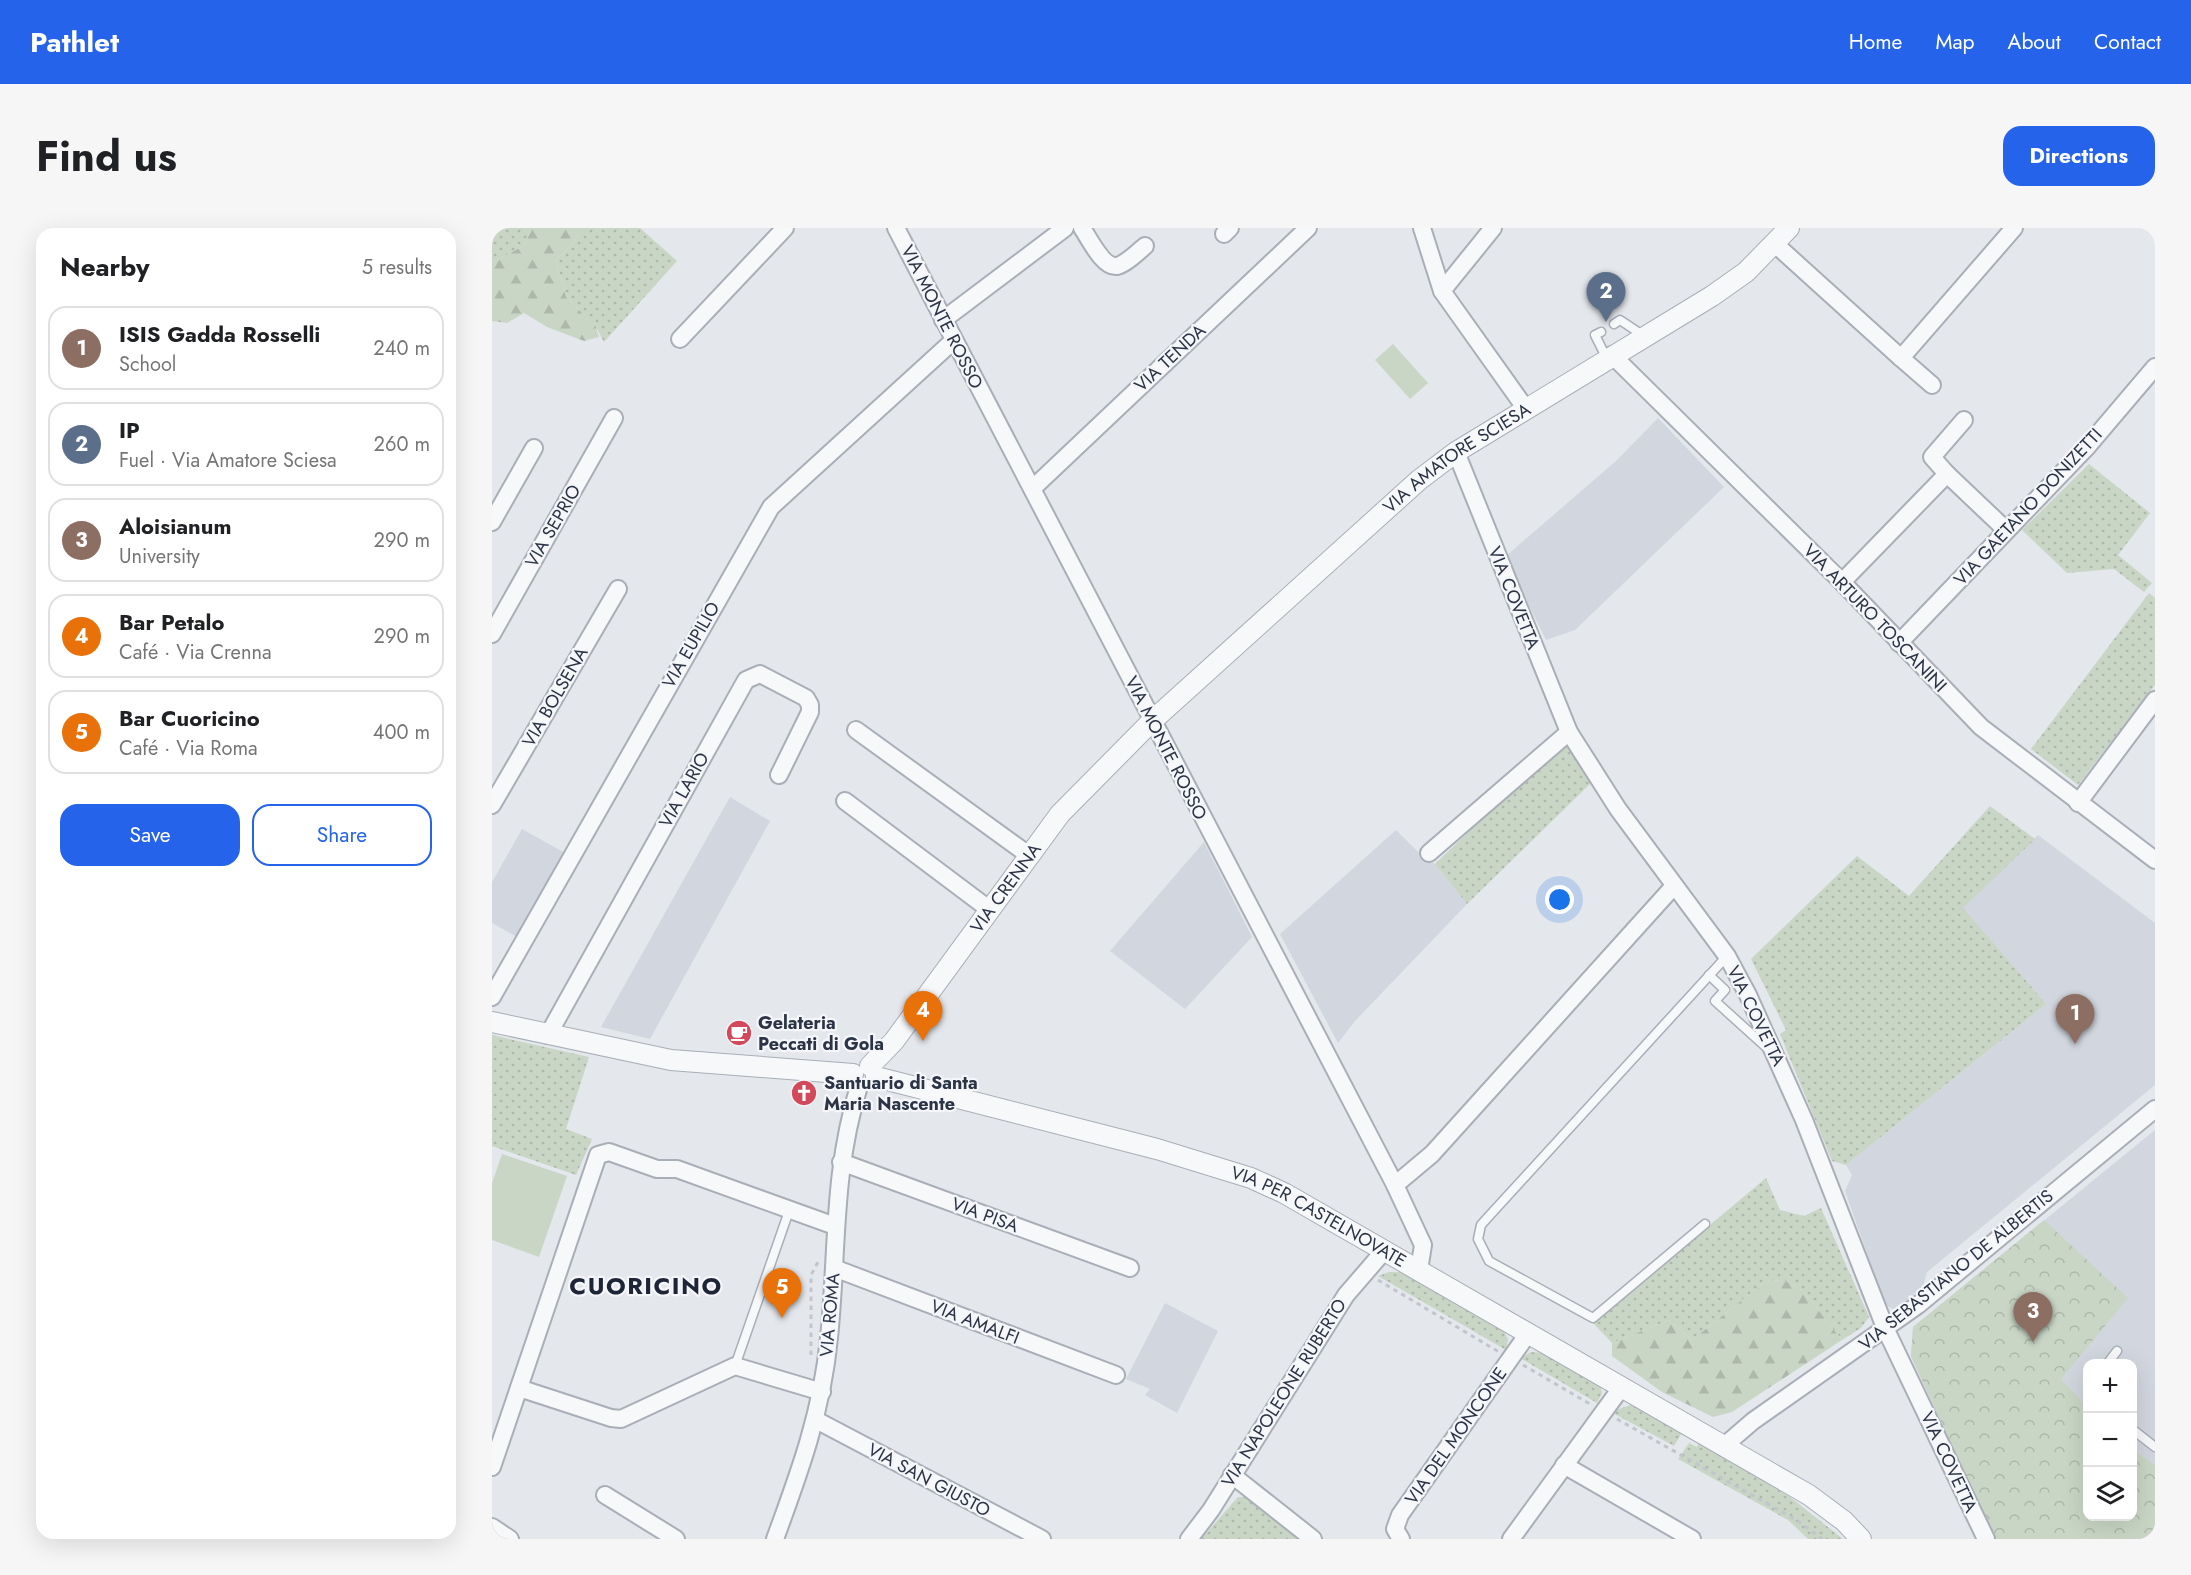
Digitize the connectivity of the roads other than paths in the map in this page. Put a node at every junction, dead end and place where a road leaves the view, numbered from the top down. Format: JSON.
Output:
{"nodes":[{"id":1,"x":785,"y":228,"type":"edge"},
{"id":2,"x":896,"y":228,"type":"edge"},
{"id":3,"x":1065,"y":228,"type":"edge"},
{"id":4,"x":1082,"y":228,"type":"edge"},
{"id":5,"x":1308,"y":228,"type":"edge"},
{"id":6,"x":1422,"y":228,"type":"edge"},
{"id":7,"x":1493,"y":228,"type":"edge"},
{"id":8,"x":1789,"y":228,"type":"edge"},
{"id":9,"x":2014,"y":228,"type":"edge"},
{"id":10,"x":1775,"y":244,"type":"junction"},
{"id":11,"x":1145,"y":246,"type":"dead end"},
{"id":12,"x":1442,"y":291,"type":"junction"},
{"id":13,"x":943,"y":320,"type":"junction"},
{"id":14,"x":1614,"y":324,"type":"dead end"},
{"id":15,"x":1601,"y":332,"type":"dead end"},
{"id":16,"x":1645,"y":336,"type":"junction"},
{"id":17,"x":680,"y":339,"type":"dead end"},
{"id":18,"x":953,"y":341,"type":"junction"},
{"id":19,"x":1609,"y":357,"type":"junction"},
{"id":20,"x":1901,"y":358,"type":"junction"},
{"id":21,"x":2155,"y":367,"type":"edge"},
{"id":22,"x":1932,"y":385,"type":"dead end"},
{"id":23,"x":1526,"y":409,"type":"junction"},
{"id":24,"x":614,"y":418,"type":"dead end"},
{"id":25,"x":1964,"y":420,"type":"dead end"},
{"id":26,"x":534,"y":447,"type":"dead end"},
{"id":27,"x":1456,"y":452,"type":"junction"},
{"id":28,"x":1947,"y":474,"type":"junction"},
{"id":29,"x":1033,"y":488,"type":"junction"},
{"id":30,"x":492,"y":522,"type":"edge"},
{"id":31,"x":2006,"y":530,"type":"junction"},
{"id":32,"x":1842,"y":582,"type":"junction"},
{"id":33,"x":618,"y":589,"type":"dead end"},
{"id":34,"x":492,"y":634,"type":"edge"},
{"id":35,"x":1899,"y":644,"type":"junction"},
{"id":36,"x":2155,"y":700,"type":"edge"},
{"id":37,"x":1152,"y":721,"type":"junction"},
{"id":38,"x":856,"y":730,"type":"dead end"},
{"id":39,"x":1569,"y":732,"type":"junction"},
{"id":40,"x":779,"y":776,"type":"dead end"},
{"id":41,"x":845,"y":801,"type":"dead end"},
{"id":42,"x":2078,"y":803,"type":"junction"},
{"id":43,"x":492,"y":806,"type":"edge"},
{"id":44,"x":1430,"y":854,"type":"dead end"},
{"id":45,"x":1030,"y":856,"type":"junction"},
{"id":46,"x":2155,"y":860,"type":"edge"},
{"id":47,"x":1673,"y":887,"type":"junction"},
{"id":48,"x":990,"y":910,"type":"junction"},
{"id":49,"x":1726,"y":956,"type":"junction"},
{"id":50,"x":1709,"y":975,"type":"junction"},
{"id":51,"x":1738,"y":976,"type":"junction"},
{"id":52,"x":1725,"y":990,"type":"junction"},
{"id":53,"x":492,"y":997,"type":"edge"},
{"id":54,"x":492,"y":1022,"type":"edge"},
{"id":55,"x":548,"y":1035,"type":"junction"},
{"id":56,"x":1776,"y":1056,"type":"junction"},
{"id":57,"x":865,"y":1076,"type":"junction"},
{"id":58,"x":2155,"y":1109,"type":"edge"},
{"id":59,"x":841,"y":1162,"type":"junction"},
{"id":60,"x":1395,"y":1185,"type":"junction"},
{"id":61,"x":789,"y":1211,"type":"junction"},
{"id":62,"x":1705,"y":1224,"type":"dead end"},
{"id":63,"x":835,"y":1226,"type":"junction"},
{"id":64,"x":1384,"y":1251,"type":"junction"},
{"id":65,"x":834,"y":1268,"type":"junction"},
{"id":66,"x":1130,"y":1268,"type":"dead end"},
{"id":67,"x":1419,"y":1270,"type":"junction"},
{"id":68,"x":1886,"y":1330,"type":"junction"},
{"id":69,"x":1527,"y":1335,"type":"junction"},
{"id":70,"x":2118,"y":1350,"type":"dead end"},
{"id":71,"x":2111,"y":1359,"type":"edge"},
{"id":72,"x":735,"y":1366,"type":"junction"},
{"id":73,"x":1116,"y":1375,"type":"dead end"},
{"id":74,"x":519,"y":1388,"type":"junction"},
{"id":75,"x":1621,"y":1388,"type":"junction"},
{"id":76,"x":822,"y":1392,"type":"junction"},
{"id":77,"x":816,"y":1420,"type":"junction"},
{"id":78,"x":2137,"y":1432,"type":"edge"},
{"id":79,"x":1724,"y":1446,"type":"junction"},
{"id":80,"x":2155,"y":1447,"type":"edge"},
{"id":81,"x":1564,"y":1465,"type":"junction"},
{"id":82,"x":492,"y":1467,"type":"edge"},
{"id":83,"x":1232,"y":1475,"type":"junction"},
{"id":84,"x":605,"y":1495,"type":"dead end"},
{"id":85,"x":492,"y":1527,"type":"edge"},
{"id":86,"x":510,"y":1539,"type":"edge"},
{"id":87,"x":676,"y":1539,"type":"edge"},
{"id":88,"x":775,"y":1539,"type":"edge"},
{"id":89,"x":1042,"y":1539,"type":"edge"},
{"id":90,"x":1189,"y":1539,"type":"edge"},
{"id":91,"x":1313,"y":1539,"type":"edge"},
{"id":92,"x":1401,"y":1539,"type":"edge"},
{"id":93,"x":1511,"y":1539,"type":"edge"},
{"id":94,"x":1692,"y":1539,"type":"edge"},
{"id":95,"x":1861,"y":1539,"type":"edge"},
{"id":96,"x":1986,"y":1539,"type":"edge"}],
"edges":[{"from":1,"to":17,"type":"street"},
{"from":2,"to":13,"type":"street","name":"VIA MONTE ROSSO"},
{"from":3,"to":13,"type":"street"},
{"from":4,"to":11,"type":"street"},
{"from":5,"to":29,"type":"street","name":"VIA TENDA"},
{"from":6,"to":12,"type":"street"},
{"from":7,"to":12,"type":"street"},
{"from":8,"to":10,"type":"street","name":"VIA AMATORE SCIESA"},
{"from":9,"to":20,"type":"street"},
{"from":10,"to":16,"type":"street","name":"VIA AMATORE SCIESA"},
{"from":10,"to":20,"type":"street"},
{"from":12,"to":23,"type":"street"},
{"from":13,"to":18,"type":"street","name":"VIA MONTE ROSSO"},
{"from":14,"to":16,"type":"lane"},
{"from":15,"to":19,"type":"lane"},
{"from":16,"to":19,"type":"street","name":"VIA AMATORE SCIESA"},
{"from":18,"to":29,"type":"street","name":"VIA MONTE ROSSO"},
{"from":18,"to":53,"type":"street","name":"VIA EUPILIO"},
{"from":19,"to":23,"type":"street","name":"VIA AMATORE SCIESA"},
{"from":19,"to":32,"type":"street","name":"VIA ARTURO TOSCANINI"},
{"from":20,"to":22,"type":"street"},
{"from":21,"to":31,"type":"street","name":"VIA GAETANO DONIZETTI"},
{"from":23,"to":27,"type":"street","name":"VIA AMATORE SCIESA"},
{"from":24,"to":34,"type":"street","name":"VIA SEPRIO"},
{"from":25,"to":28,"type":"street"},
{"from":26,"to":30,"type":"street"},
{"from":27,"to":37,"type":"street","name":"VIA AMATORE SCIESA"},
{"from":27,"to":39,"type":"street","name":"VIA COVETTA"},
{"from":28,"to":31,"type":"street"},
{"from":28,"to":32,"type":"street"},
{"from":29,"to":37,"type":"street","name":"VIA MONTE ROSSO"},
{"from":31,"to":35,"type":"street","name":"VIA GAETANO DONIZETTI"},
{"from":32,"to":35,"type":"street","name":"VIA ARTURO TOSCANINI"},
{"from":33,"to":43,"type":"street","name":"VIA BOLSENA"},
{"from":35,"to":42,"type":"street","name":"VIA ARTURO TOSCANINI"},
{"from":36,"to":42,"type":"street"},
{"from":37,"to":45,"type":"street","name":"VIA CRENNA"},
{"from":37,"to":60,"type":"street","name":"VIA MONTE ROSSO"},
{"from":38,"to":45,"type":"street"},
{"from":39,"to":44,"type":"street"},
{"from":39,"to":47,"type":"street","name":"VIA COVETTA"},
{"from":40,"to":55,"type":"street","name":"VIA LARIO"},
{"from":41,"to":48,"type":"street"},
{"from":42,"to":46,"type":"street","name":"VIA ARTURO TOSCANINI"},
{"from":45,"to":48,"type":"street","name":"VIA CRENNA"},
{"from":47,"to":49,"type":"street","name":"VIA COVETTA"},
{"from":47,"to":60,"type":"street"},
{"from":48,"to":57,"type":"street","name":"VIA CRENNA"},
{"from":49,"to":50,"type":"lane"},
{"from":49,"to":51,"type":"street","name":"VIA COVETTA"},
{"from":50,"to":52,"type":"lane"},
{"from":50,"to":62,"type":"lane"},
{"from":51,"to":52,"type":"lane"},
{"from":51,"to":56,"type":"street","name":"VIA COVETTA"},
{"from":52,"to":56,"type":"lane"},
{"from":54,"to":55,"type":"street","name":"VIA PER CASTELNOVATE"},
{"from":55,"to":57,"type":"street","name":"VIA PER CASTELNOVATE"},
{"from":56,"to":68,"type":"street","name":"VIA COVETTA"},
{"from":57,"to":59,"type":"street","name":"VIA ROMA"},
{"from":57,"to":64,"type":"street","name":"VIA PER CASTELNOVATE"},
{"from":58,"to":68,"type":"street","name":"VIA SEBASTIANO DE ALBERTIS"},
{"from":59,"to":63,"type":"street","name":"VIA ROMA"},
{"from":59,"to":66,"type":"street","name":"VIA PISA"},
{"from":60,"to":67,"type":"street","name":"VIA MONTE ROSSO"},
{"from":61,"to":63,"type":"street"},
{"from":61,"to":72,"type":"lane"},
{"from":61,"to":74,"type":"street"},
{"from":63,"to":65,"type":"street","name":"VIA ROMA"},
{"from":64,"to":67,"type":"street","name":"VIA PER CASTELNOVATE"},
{"from":64,"to":83,"type":"street","name":"VIA NAPOLEONE RUBERTO"},
{"from":65,"to":73,"type":"street","name":"VIA AMALFI"},
{"from":65,"to":76,"type":"street","name":"VIA ROMA"},
{"from":67,"to":69,"type":"street","name":"VIA PER CASTELNOVATE"},
{"from":68,"to":79,"type":"street","name":"VIA SEBASTIANO DE ALBERTIS"},
{"from":68,"to":96,"type":"street","name":"VIA COVETTA"},
{"from":69,"to":75,"type":"street","name":"VIA PER CASTELNOVATE"},
{"from":69,"to":92,"type":"street","name":"VIA DEL MONCONE"},
{"from":70,"to":71,"type":"lane"},
{"from":72,"to":74,"type":"street"},
{"from":72,"to":76,"type":"street"},
{"from":74,"to":82,"type":"street"},
{"from":75,"to":79,"type":"street","name":"VIA PER CASTELNOVATE"},
{"from":75,"to":81,"type":"street"},
{"from":76,"to":77,"type":"street","name":"VIA ROMA"},
{"from":77,"to":88,"type":"street","name":"VIA ROMA"},
{"from":77,"to":89,"type":"street","name":"VIA SAN GIUSTO"},
{"from":78,"to":80,"type":"lane"},
{"from":79,"to":95,"type":"street","name":"VIA PER CASTELNOVATE"},
{"from":81,"to":93,"type":"street"},
{"from":81,"to":94,"type":"street"},
{"from":83,"to":90,"type":"street","name":"VIA NAPOLEONE RUBERTO"},
{"from":83,"to":91,"type":"street"},
{"from":84,"to":87,"type":"street"},
{"from":85,"to":86,"type":"street"}]}
